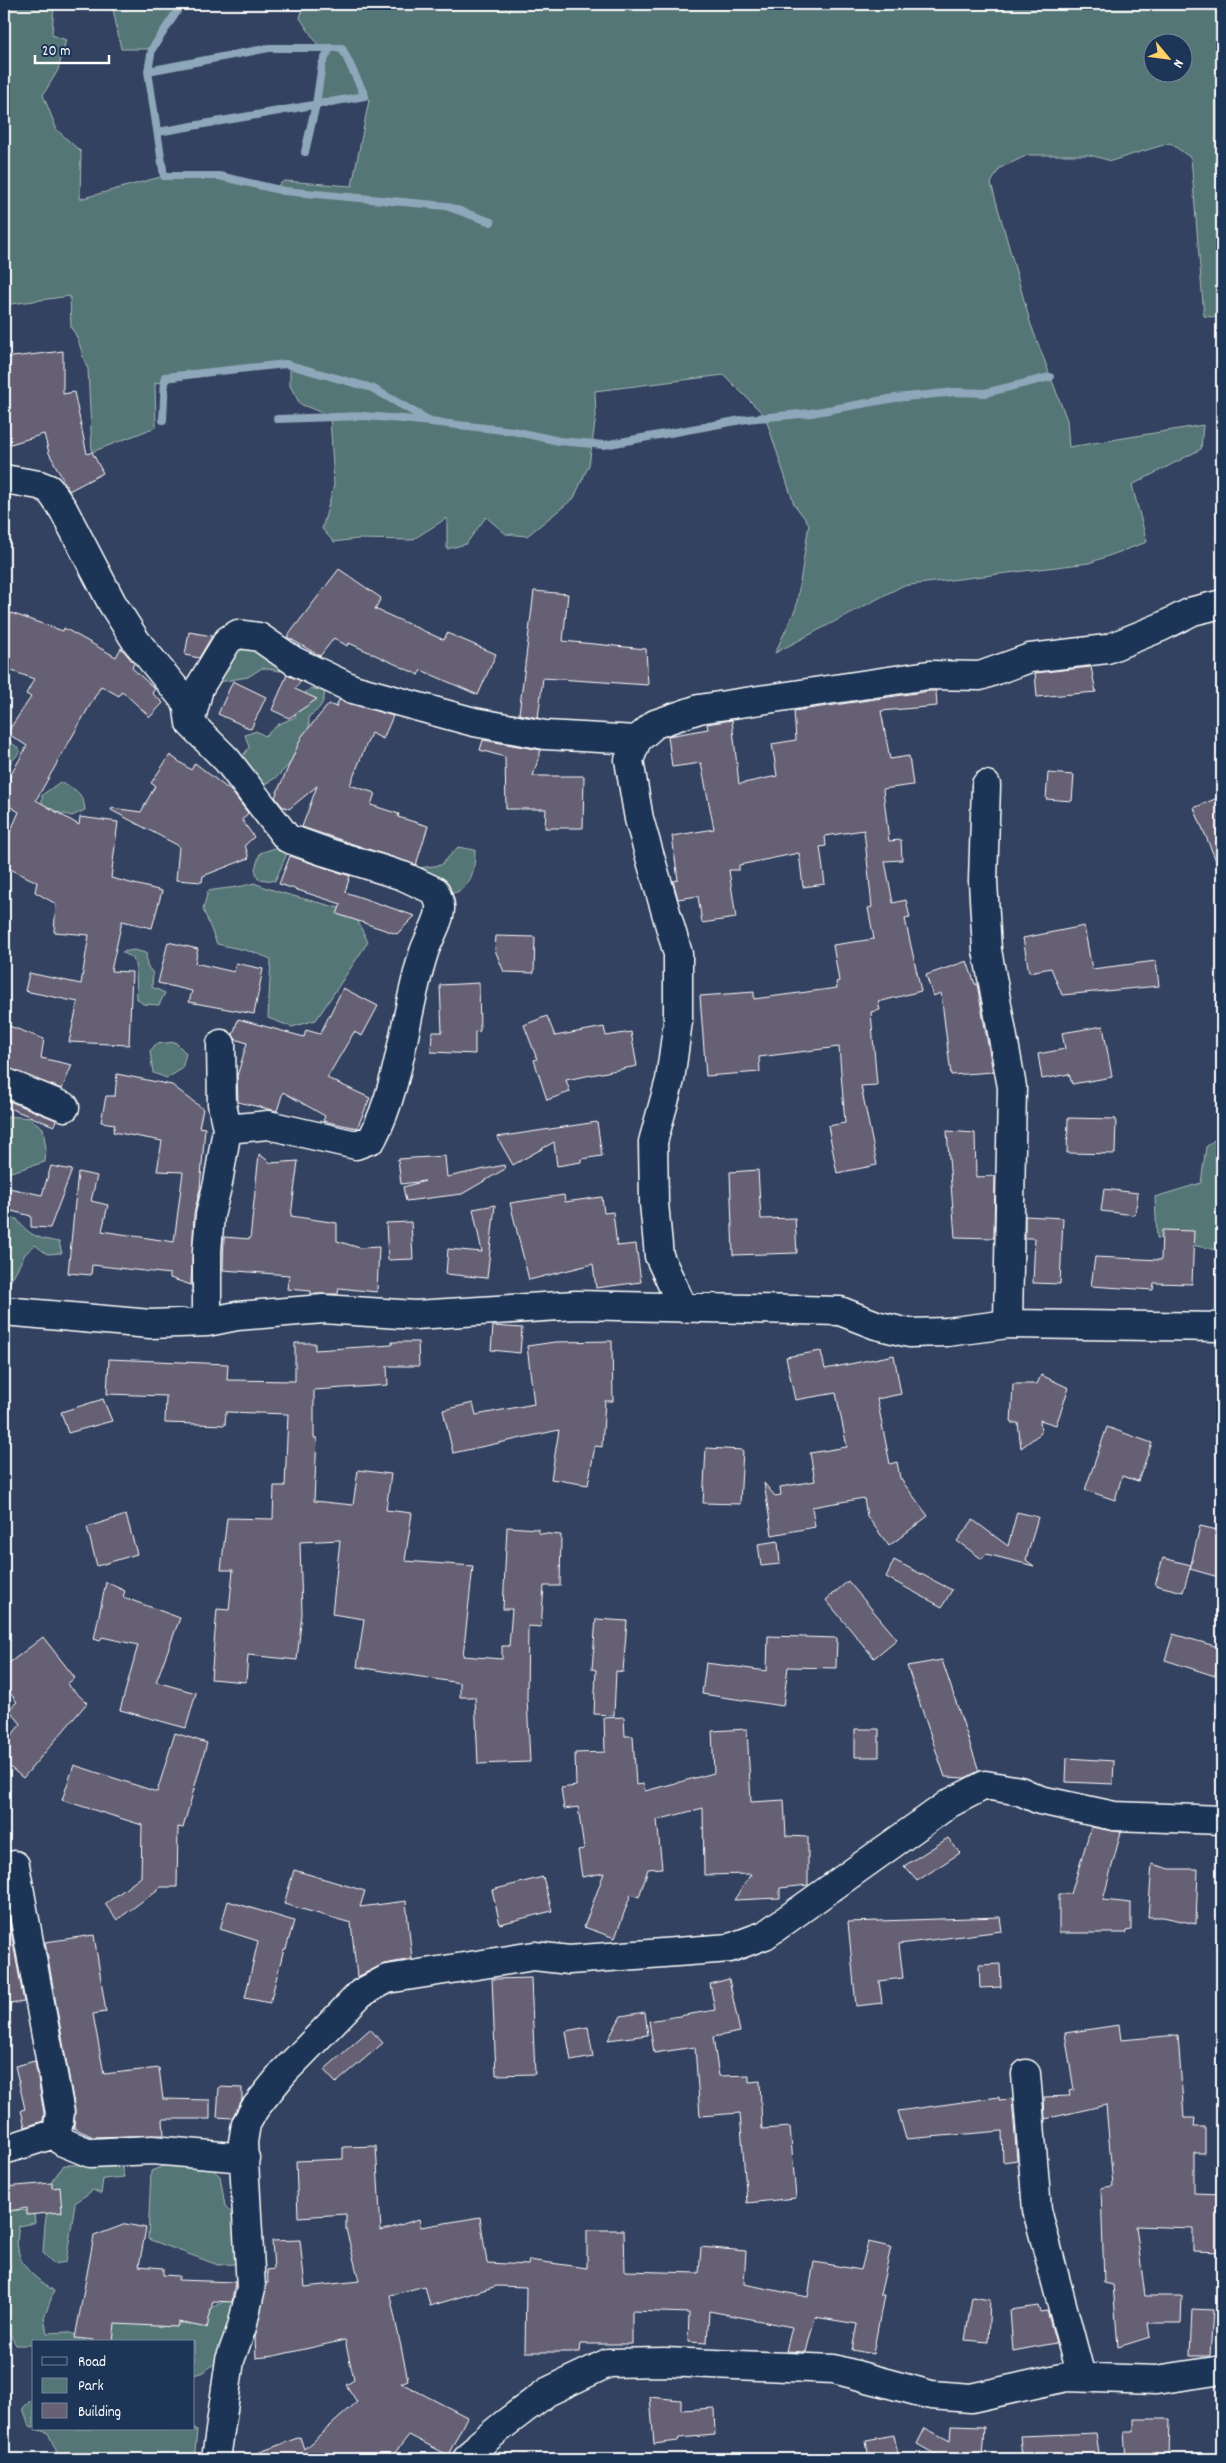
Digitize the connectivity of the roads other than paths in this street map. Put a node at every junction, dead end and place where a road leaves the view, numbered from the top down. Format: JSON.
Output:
{"nodes":[{"id":1,"x":4,"y":479,"type":"edge"},
{"id":2,"x":1222,"y":604,"type":"edge"},
{"id":3,"x":190,"y":723,"type":"junction"},
{"id":4,"x":637,"y":740,"type":"junction"},
{"id":5,"x":986,"y":785,"type":"dead end"},
{"id":6,"x":222,"y":1044,"type":"dead end"},
{"id":7,"x":4,"y":1082,"type":"edge"},
{"id":8,"x":65,"y":1107,"type":"dead end"},
{"id":9,"x":227,"y":1129,"type":"junction"},
{"id":10,"x":684,"y":1308,"type":"junction"},
{"id":11,"x":4,"y":1311,"type":"edge"},
{"id":12,"x":207,"y":1322,"type":"junction"},
{"id":13,"x":1008,"y":1324,"type":"junction"},
{"id":14,"x":1222,"y":1327,"type":"edge"},
{"id":15,"x":1222,"y":1820,"type":"edge"},
{"id":16,"x":15,"y":1865,"type":"dead end"},
{"id":17,"x":1026,"y":2074,"type":"dead end"},
{"id":18,"x":56,"y":2133,"type":"junction"},
{"id":19,"x":4,"y":2150,"type":"edge"},
{"id":20,"x":246,"y":2158,"type":"junction"},
{"id":21,"x":1222,"y":2370,"type":"edge"},
{"id":22,"x":1081,"y":2377,"type":"junction"},
{"id":23,"x":216,"y":2459,"type":"edge"},
{"id":24,"x":467,"y":2459,"type":"edge"}],
"edges":[{"from":1,"to":3,"type":"street"},
{"from":2,"to":4,"type":"street"},
{"from":3,"to":4,"type":"street"},
{"from":3,"to":9,"type":"street"},
{"from":4,"to":10,"type":"street"},
{"from":5,"to":13,"type":"street"},
{"from":6,"to":9,"type":"street"},
{"from":7,"to":8,"type":"street"},
{"from":9,"to":12,"type":"street"},
{"from":10,"to":12,"type":"street"},
{"from":10,"to":13,"type":"street"},
{"from":11,"to":12,"type":"street"},
{"from":13,"to":14,"type":"street"},
{"from":15,"to":20,"type":"street"},
{"from":16,"to":18,"type":"street"},
{"from":17,"to":22,"type":"street"},
{"from":18,"to":19,"type":"street"},
{"from":18,"to":20,"type":"street"},
{"from":20,"to":23,"type":"street"},
{"from":21,"to":22,"type":"street"},
{"from":22,"to":24,"type":"street"}]}
